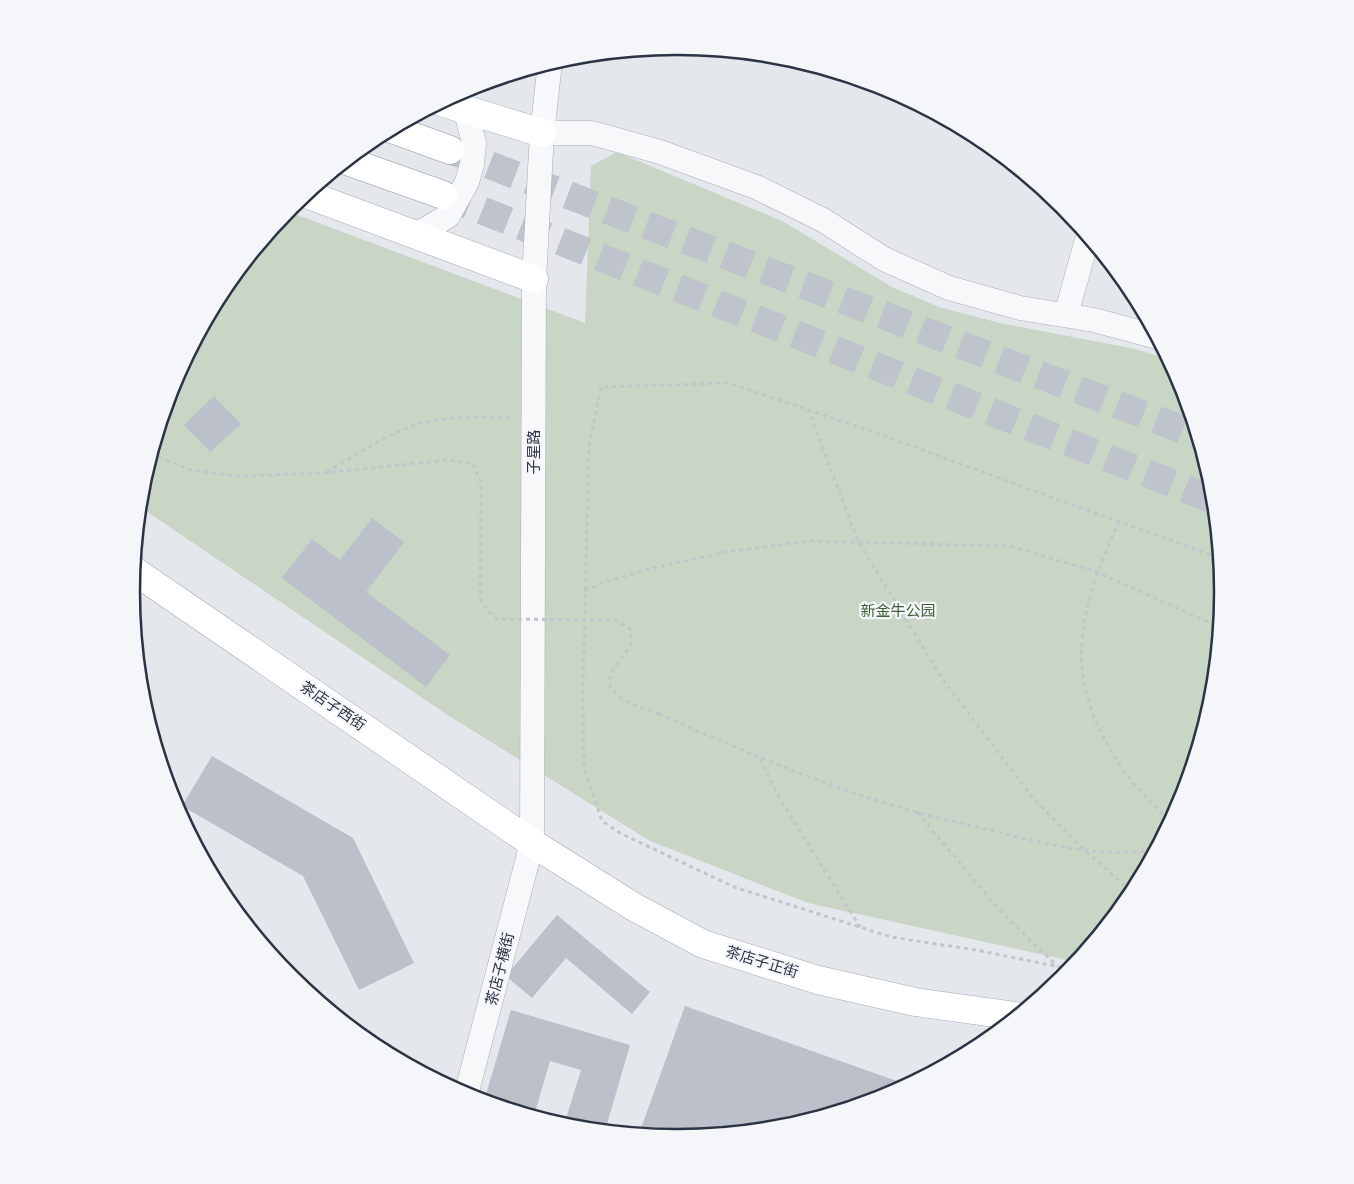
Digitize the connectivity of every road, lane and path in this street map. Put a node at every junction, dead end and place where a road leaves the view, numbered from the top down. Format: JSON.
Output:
{"nodes":[{"id":1,"x":549,"y":70,"type":"edge"},
{"id":2,"x":450,"y":105,"type":"edge"},
{"id":3,"x":466,"y":112,"type":"junction"},
{"id":4,"x":401,"y":132,"type":"edge"},
{"id":5,"x":542,"y":133,"type":"junction"},
{"id":6,"x":450,"y":150,"type":"tunnel mouth"},
{"id":7,"x":355,"y":163,"type":"edge"},
{"id":8,"x":442,"y":195,"type":"tunnel mouth"},
{"id":9,"x":314,"y":197,"type":"edge"},
{"id":10,"x":418,"y":234,"type":"junction"},
{"id":11,"x":1086,"y":244,"type":"edge"},
{"id":12,"x":534,"y":279,"type":"junction"},
{"id":13,"x":1066,"y":315,"type":"junction"},
{"id":14,"x":1148,"y":335,"type":"edge"},
{"id":15,"x":808,"y":409,"type":"junction"},
{"id":16,"x":534,"y":419,"type":"junction"},
{"id":17,"x":157,"y":456,"type":"edge"},
{"id":18,"x":324,"y":473,"type":"junction"},
{"id":19,"x":1119,"y":521,"type":"junction"},
{"id":20,"x":858,"y":541,"type":"junction"},
{"id":21,"x":1213,"y":556,"type":"edge"},
{"id":22,"x":1097,"y":572,"type":"junction"},
{"id":23,"x":140,"y":575,"type":"edge"},
{"id":24,"x":585,"y":591,"type":"junction"},
{"id":25,"x":1213,"y":625,"type":"edge"},
{"id":26,"x":760,"y":758,"type":"junction"},
{"id":27,"x":916,"y":811,"type":"junction"},
{"id":28,"x":1165,"y":815,"type":"edge"},
{"id":29,"x":532,"y":843,"type":"junction"},
{"id":30,"x":1083,"y":849,"type":"junction"},
{"id":31,"x":1148,"y":851,"type":"edge"},
{"id":32,"x":1125,"y":886,"type":"edge"},
{"id":33,"x":860,"y":928,"type":"junction"},
{"id":34,"x":1057,"y":966,"type":"junction"},
{"id":35,"x":1062,"y":967,"type":"edge"},
{"id":36,"x":1008,"y":1015,"type":"edge"},
{"id":37,"x":468,"y":1087,"type":"edge"}],
"edges":[{"from":1,"to":5,"type":"street","name":"子星路"},
{"from":2,"to":3,"type":"main road"},
{"from":3,"to":5,"type":"main road"},
{"from":3,"to":10,"type":"street"},
{"from":4,"to":6,"type":"main road"},
{"from":5,"to":12,"type":"street","name":"子星路"},
{"from":5,"to":13,"type":"street"},
{"from":7,"to":8,"type":"main road"},
{"from":9,"to":10,"type":"main road"},
{"from":10,"to":12,"type":"main road"},
{"from":11,"to":13,"type":"street"},
{"from":12,"to":16,"type":"street","name":"子星路"},
{"from":13,"to":14,"type":"street"},
{"from":15,"to":19,"type":"path"},
{"from":15,"to":20,"type":"path"},
{"from":15,"to":24,"type":"path"},
{"from":16,"to":18,"type":"path"},
{"from":16,"to":29,"type":"street","name":"子星路"},
{"from":17,"to":18,"type":"path"},
{"from":18,"to":26,"type":"path","bridge":true},
{"from":19,"to":21,"type":"path"},
{"from":19,"to":22,"type":"path"},
{"from":20,"to":22,"type":"path"},
{"from":20,"to":24,"type":"path"},
{"from":20,"to":30,"type":"path"},
{"from":22,"to":25,"type":"path"},
{"from":22,"to":28,"type":"path"},
{"from":23,"to":29,"type":"main road","name":"茶店子西街"},
{"from":24,"to":33,"type":"path"},
{"from":26,"to":27,"type":"path"},
{"from":26,"to":33,"type":"path"},
{"from":27,"to":30,"type":"path"},
{"from":27,"to":34,"type":"path"},
{"from":29,"to":36,"type":"main road","name":"茶店子正街"},
{"from":29,"to":37,"type":"street","name":"茶店子横街"},
{"from":30,"to":31,"type":"path"},
{"from":30,"to":32,"type":"path"},
{"from":33,"to":34,"type":"path"},
{"from":34,"to":35,"type":"path"}]}
